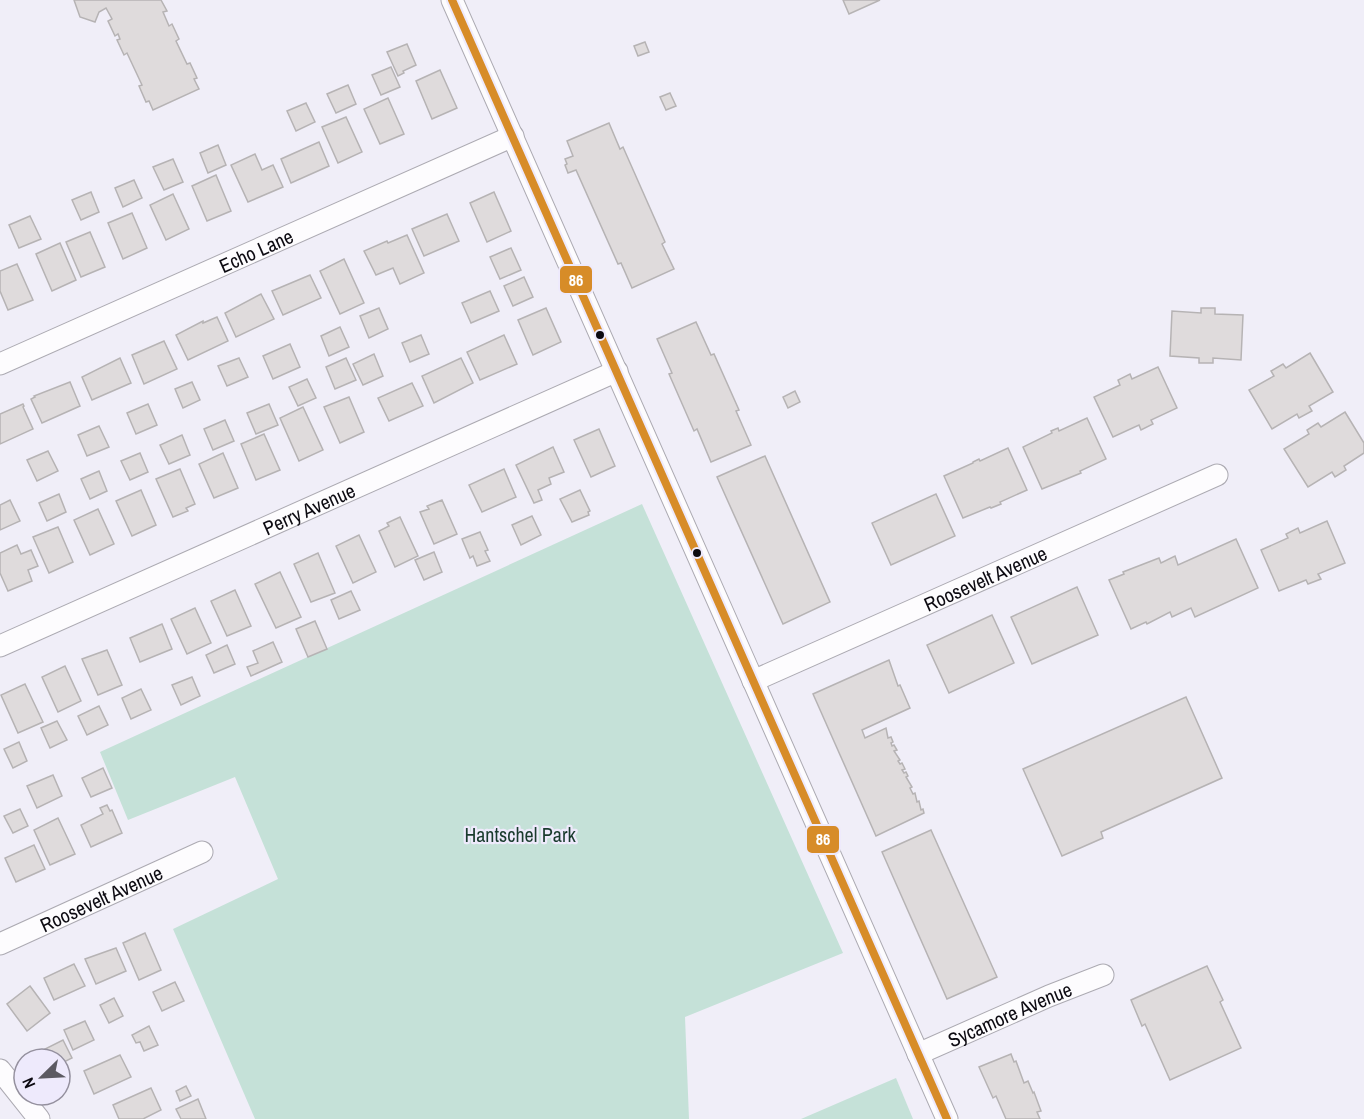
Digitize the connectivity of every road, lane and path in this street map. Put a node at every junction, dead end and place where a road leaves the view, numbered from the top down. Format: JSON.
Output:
{"nodes":[{"id":1,"x":452,"y":0,"type":"edge"},
{"id":2,"x":513,"y":136,"type":"junction"},
{"id":3,"x":0,"y":364,"type":"edge"},
{"id":4,"x":617,"y":371,"type":"junction"},
{"id":5,"x":1217,"y":475,"type":"dead end"},
{"id":6,"x":0,"y":646,"type":"edge"},
{"id":7,"x":753,"y":681,"type":"junction"},
{"id":8,"x":202,"y":852,"type":"dead end"},
{"id":9,"x":0,"y":944,"type":"edge"},
{"id":10,"x":1103,"y":975,"type":"dead end"},
{"id":11,"x":918,"y":1054,"type":"junction"},
{"id":12,"x":0,"y":1070,"type":"edge"},
{"id":13,"x":39,"y":1119,"type":"edge"},
{"id":14,"x":947,"y":1119,"type":"edge"}],
"edges":[{"from":1,"to":2,"type":"street"},
{"from":2,"to":3,"type":"street","name":"Echo Lane"},
{"from":2,"to":4,"type":"street"},
{"from":4,"to":6,"type":"street","name":"Perry Avenue"},
{"from":4,"to":7,"type":"street"},
{"from":5,"to":7,"type":"street","name":"Roosevelt Avenue"},
{"from":7,"to":11,"type":"street"},
{"from":8,"to":9,"type":"street","name":"Roosevelt Avenue"},
{"from":10,"to":11,"type":"street","name":"Sycamore Avenue"},
{"from":11,"to":14,"type":"street"},
{"from":12,"to":13,"type":"street"}]}
